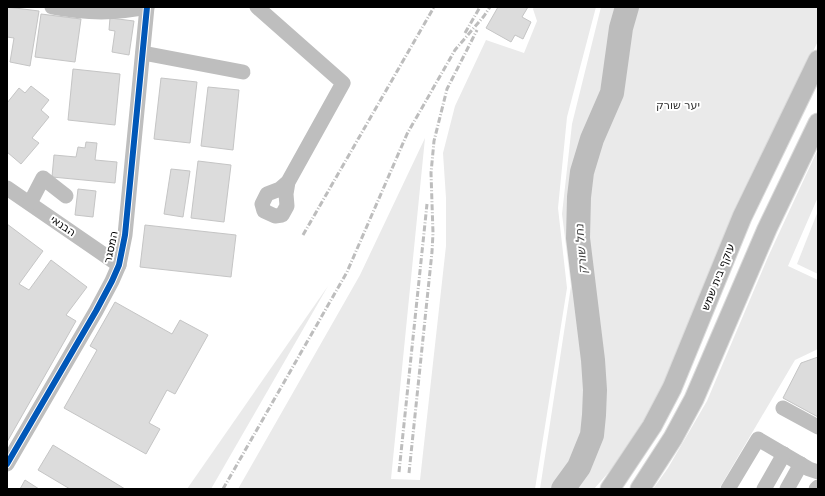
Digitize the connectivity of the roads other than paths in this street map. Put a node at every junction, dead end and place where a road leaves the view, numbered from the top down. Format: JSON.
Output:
{"nodes":[{"id":1,"x":52,"y":7,"type":"edge"},
{"id":2,"x":147,"y":7,"type":"edge"},
{"id":3,"x":257,"y":7,"type":"edge"},
{"id":4,"x":143,"y":54,"type":"junction"},
{"id":5,"x":818,"y":60,"type":"edge"},
{"id":6,"x":243,"y":72,"type":"dead end"},
{"id":7,"x":818,"y":123,"type":"edge"},
{"id":8,"x":288,"y":182,"type":"dead end"},
{"id":9,"x":7,"y":188,"type":"edge"},
{"id":10,"x":66,"y":196,"type":"dead end"},
{"id":11,"x":30,"y":204,"type":"junction"},
{"id":12,"x":119,"y":265,"type":"junction"},
{"id":13,"x":783,"y":408,"type":"dead end"},
{"id":14,"x":818,"y":427,"type":"edge"},
{"id":15,"x":784,"y":454,"type":"junction"},
{"id":16,"x":7,"y":464,"type":"edge"},
{"id":17,"x":801,"y":464,"type":"junction"},
{"id":18,"x":818,"y":472,"type":"edge"},
{"id":19,"x":610,"y":489,"type":"edge"},
{"id":20,"x":640,"y":489,"type":"edge"},
{"id":21,"x":728,"y":489,"type":"edge"},
{"id":22,"x":764,"y":489,"type":"edge"},
{"id":23,"x":787,"y":489,"type":"edge"}],
"edges":[{"from":1,"to":2,"type":"street"},
{"from":2,"to":4,"type":"street","name":"המסגר"},
{"from":3,"to":8,"type":"street"},
{"from":4,"to":6,"type":"street"},
{"from":4,"to":12,"type":"street","name":"המסגר"},
{"from":5,"to":19,"type":"main road","name":"עוקף בית שמש"},
{"from":7,"to":20,"type":"main road"},
{"from":9,"to":11,"type":"street","name":"הבנאי"},
{"from":10,"to":11,"type":"street"},
{"from":11,"to":12,"type":"street","name":"הבנאי"},
{"from":12,"to":16,"type":"street","name":"המסגר"},
{"from":13,"to":14,"type":"street"},
{"from":15,"to":17,"type":"street"},
{"from":15,"to":21,"type":"street"},
{"from":15,"to":22,"type":"street"},
{"from":17,"to":18,"type":"street"},
{"from":17,"to":23,"type":"street"}]}
